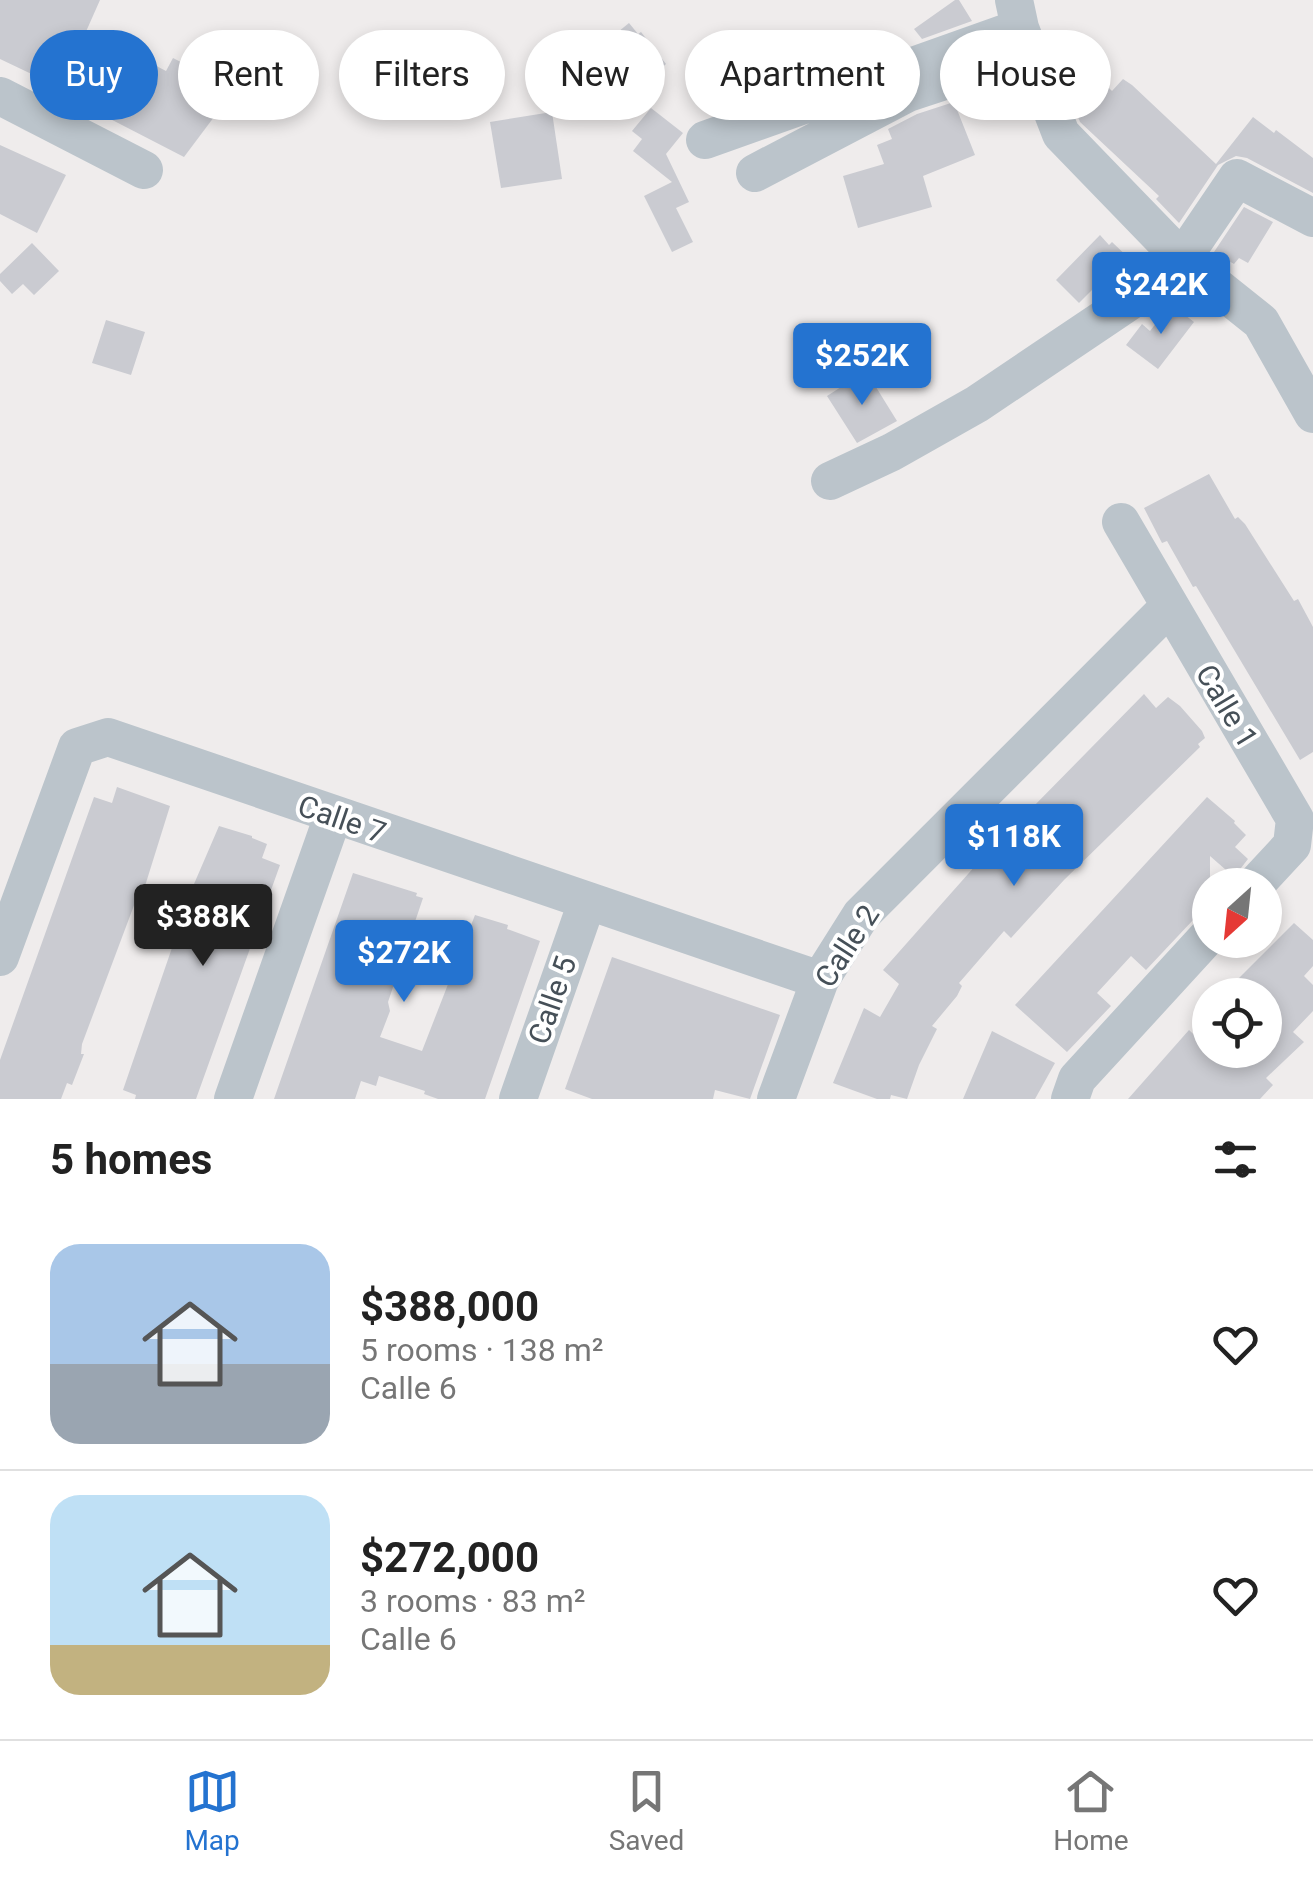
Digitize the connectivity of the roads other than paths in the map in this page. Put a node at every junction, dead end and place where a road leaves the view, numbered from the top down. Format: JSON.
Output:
{"nodes":[{"id":1,"x":1021,"y":27,"type":"edge"},
{"id":2,"x":0,"y":96,"type":"edge"},
{"id":3,"x":705,"y":140,"type":"dead end"},
{"id":4,"x":144,"y":170,"type":"dead end"},
{"id":5,"x":755,"y":173,"type":"dead end"},
{"id":6,"x":1313,"y":218,"type":"edge"},
{"id":7,"x":1182,"y":258,"type":"junction"},
{"id":8,"x":1313,"y":414,"type":"edge"},
{"id":9,"x":830,"y":481,"type":"dead end"},
{"id":10,"x":1121,"y":522,"type":"dead end"},
{"id":11,"x":1169,"y":607,"type":"junction"},
{"id":12,"x":334,"y":816,"type":"junction"},
{"id":13,"x":1271,"y":868,"type":"edge"},
{"id":14,"x":587,"y":902,"type":"junction"},
{"id":15,"x":1192,"y":954,"type":"edge"},
{"id":16,"x":0,"y":957,"type":"edge"},
{"id":17,"x":820,"y":980,"type":"junction"},
{"id":18,"x":233,"y":1099,"type":"edge"},
{"id":19,"x":518,"y":1099,"type":"edge"},
{"id":20,"x":776,"y":1099,"type":"edge"},
{"id":21,"x":1070,"y":1099,"type":"edge"}],
"edges":[{"from":1,"to":3,"type":"street"},
{"from":1,"to":5,"type":"street"},
{"from":1,"to":7,"type":"street"},
{"from":2,"to":4,"type":"street"},
{"from":6,"to":7,"type":"street"},
{"from":7,"to":8,"type":"street"},
{"from":7,"to":9,"type":"street"},
{"from":10,"to":11,"type":"street","name":"Calle 1"},
{"from":11,"to":13,"type":"street","name":"Calle 1"},
{"from":11,"to":17,"type":"street","name":"Calle 2"},
{"from":12,"to":14,"type":"street","name":"Calle 7"},
{"from":12,"to":16,"type":"street","name":"Calle 7"},
{"from":12,"to":18,"type":"street"},
{"from":14,"to":17,"type":"street","name":"Calle 7"},
{"from":14,"to":19,"type":"street","name":"Calle 5"},
{"from":15,"to":21,"type":"street"},
{"from":17,"to":20,"type":"street","name":"Calle 2"}]}
